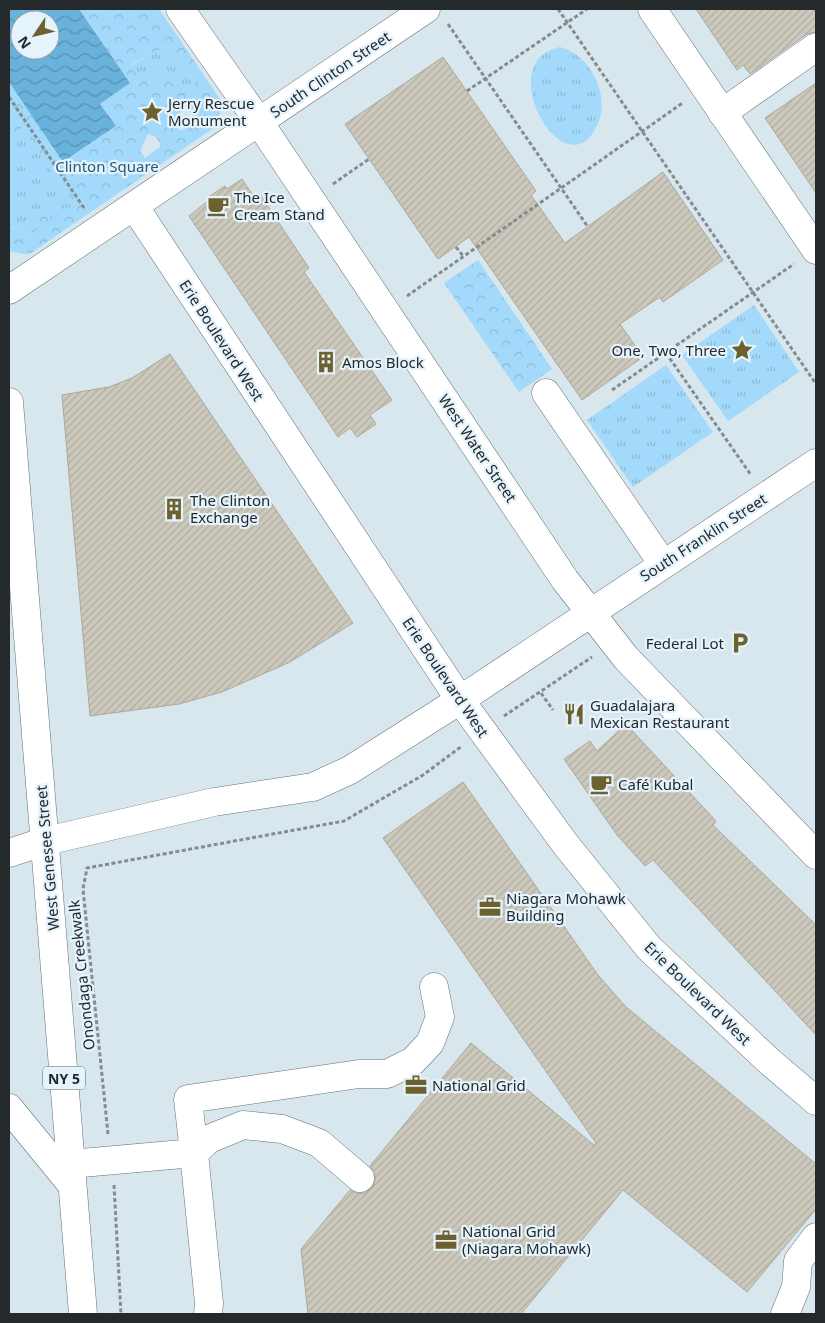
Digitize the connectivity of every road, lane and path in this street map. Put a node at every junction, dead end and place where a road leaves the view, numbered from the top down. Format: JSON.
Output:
{"nodes":[{"id":1,"x":180,"y":9,"type":"edge"},
{"id":2,"x":558,"y":9,"type":"edge"},
{"id":3,"x":587,"y":9,"type":"edge"},
{"id":4,"x":652,"y":9,"type":"edge"},
{"id":5,"x":434,"y":12,"type":"edge"},
{"id":6,"x":568,"y":22,"type":"junction"},
{"id":7,"x":816,"y":47,"type":"edge"},
{"id":8,"x":486,"y":79,"type":"junction"},
{"id":9,"x":706,"y":87,"type":"junction"},
{"id":10,"x":467,"y":91,"type":"dead end"},
{"id":11,"x":9,"y":96,"type":"edge"},
{"id":12,"x":722,"y":112,"type":"junction"},
{"id":13,"x":259,"y":122,"type":"junction"},
{"id":14,"x":643,"y":131,"type":"junction"},
{"id":15,"x":369,"y":159,"type":"dead end"},
{"id":16,"x":562,"y":188,"type":"junction"},
{"id":17,"x":311,"y":199,"type":"junction"},
{"id":18,"x":134,"y":206,"type":"junction"},
{"id":19,"x":88,"y":214,"type":"dead end"},
{"id":20,"x":588,"y":227,"type":"dead end"},
{"id":21,"x":456,"y":246,"type":"dead end"},
{"id":22,"x":816,"y":250,"type":"edge"},
{"id":23,"x":463,"y":256,"type":"junction"},
{"id":24,"x":9,"y":290,"type":"edge"},
{"id":25,"x":754,"y":292,"type":"junction"},
{"id":26,"x":386,"y":310,"type":"junction"},
{"id":27,"x":666,"y":353,"type":"junction"},
{"id":28,"x":816,"y":384,"type":"edge"},
{"id":29,"x":612,"y":390,"type":"dead end"},
{"id":30,"x":546,"y":392,"type":"dead end"},
{"id":31,"x":9,"y":402,"type":"edge"},
{"id":32,"x":816,"y":463,"type":"edge"},
{"id":33,"x":765,"y":496,"type":"junction"},
{"id":34,"x":663,"y":564,"type":"junction"},
{"id":35,"x":591,"y":611,"type":"junction"},
{"id":36,"x":593,"y":657,"type":"dead end"},
{"id":37,"x":541,"y":693,"type":"junction"},
{"id":38,"x":460,"y":700,"type":"junction"},
{"id":39,"x":514,"y":709,"type":"dead end"},
{"id":40,"x":554,"y":710,"type":"dead end"},
{"id":41,"x":449,"y":755,"type":"dead end"},
{"id":42,"x":46,"y":841,"type":"junction"},
{"id":43,"x":9,"y":853,"type":"edge"},
{"id":44,"x":816,"y":855,"type":"edge"},
{"id":45,"x":434,"y":987,"type":"dead end"},
{"id":46,"x":816,"y":1101,"type":"edge"},
{"id":47,"x":9,"y":1108,"type":"edge"},
{"id":48,"x":194,"y":1153,"type":"junction"},
{"id":49,"x":111,"y":1160,"type":"junction"},
{"id":50,"x":71,"y":1174,"type":"junction"},
{"id":51,"x":360,"y":1178,"type":"dead end"},
{"id":52,"x":816,"y":1237,"type":"edge"},
{"id":53,"x":83,"y":1314,"type":"edge"},
{"id":54,"x":120,"y":1314,"type":"edge"},
{"id":55,"x":208,"y":1314,"type":"edge"},
{"id":56,"x":784,"y":1314,"type":"edge"}],
"edges":[{"from":1,"to":13,"type":"street","name":"West Water Street"},
{"from":2,"to":6,"type":"path"},
{"from":3,"to":6,"type":"path"},
{"from":4,"to":9,"type":"street"},
{"from":5,"to":8,"type":"path"},
{"from":5,"to":13,"type":"street","name":"South Clinton Street"},
{"from":6,"to":8,"type":"path"},
{"from":6,"to":14,"type":"path"},
{"from":7,"to":12,"type":"street"},
{"from":8,"to":10,"type":"path"},
{"from":8,"to":16,"type":"path"},
{"from":9,"to":12,"type":"street"},
{"from":9,"to":14,"type":"path"},
{"from":11,"to":19,"type":"path"},
{"from":12,"to":22,"type":"street"},
{"from":13,"to":17,"type":"street","name":"West Water Street"},
{"from":13,"to":18,"type":"street","name":"South Clinton Street"},
{"from":14,"to":16,"type":"path"},
{"from":14,"to":25,"type":"path"},
{"from":15,"to":17,"type":"path"},
{"from":16,"to":20,"type":"path"},
{"from":16,"to":23,"type":"path"},
{"from":17,"to":26,"type":"street","name":"West Water Street"},
{"from":18,"to":24,"type":"street","name":"South Clinton Street"},
{"from":18,"to":38,"type":"street","name":"Erie Boulevard West"},
{"from":21,"to":23,"type":"path"},
{"from":22,"to":25,"type":"path"},
{"from":23,"to":26,"type":"path"},
{"from":25,"to":27,"type":"path"},
{"from":25,"to":28,"type":"path"},
{"from":26,"to":35,"type":"street","name":"West Water Street"},
{"from":27,"to":29,"type":"path"},
{"from":27,"to":33,"type":"path"},
{"from":30,"to":34,"type":"street"},
{"from":31,"to":42,"type":"street","name":"West Genesee Street","number":"NY 5"},
{"from":32,"to":33,"type":"street","name":"South Franklin Street"},
{"from":33,"to":34,"type":"street","name":"South Franklin Street"},
{"from":34,"to":35,"type":"street","name":"South Franklin Street"},
{"from":35,"to":38,"type":"street","name":"South Franklin Street"},
{"from":35,"to":44,"type":"street","name":"West Water Street"},
{"from":36,"to":37,"type":"path"},
{"from":37,"to":39,"type":"path"},
{"from":37,"to":40,"type":"path"},
{"from":38,"to":42,"type":"street","name":"South Franklin Street"},
{"from":38,"to":46,"type":"street","name":"Erie Boulevard West"},
{"from":41,"to":49,"type":"path","name":"Onondaga Creekwalk"},
{"from":42,"to":43,"type":"street","name":"South Franklin Street"},
{"from":42,"to":50,"type":"street","name":"West Genesee Street","number":"NY 5"},
{"from":45,"to":48,"type":"street"},
{"from":47,"to":50,"type":"street"},
{"from":48,"to":49,"type":"street"},
{"from":48,"to":51,"type":"street"},
{"from":48,"to":55,"type":"street"},
{"from":49,"to":50,"type":"street"},
{"from":49,"to":54,"type":"path","name":"Onondaga Creekwalk"},
{"from":50,"to":53,"type":"street","name":"West Genesee Street","number":"NY 5"},
{"from":52,"to":56,"type":"street"}]}
